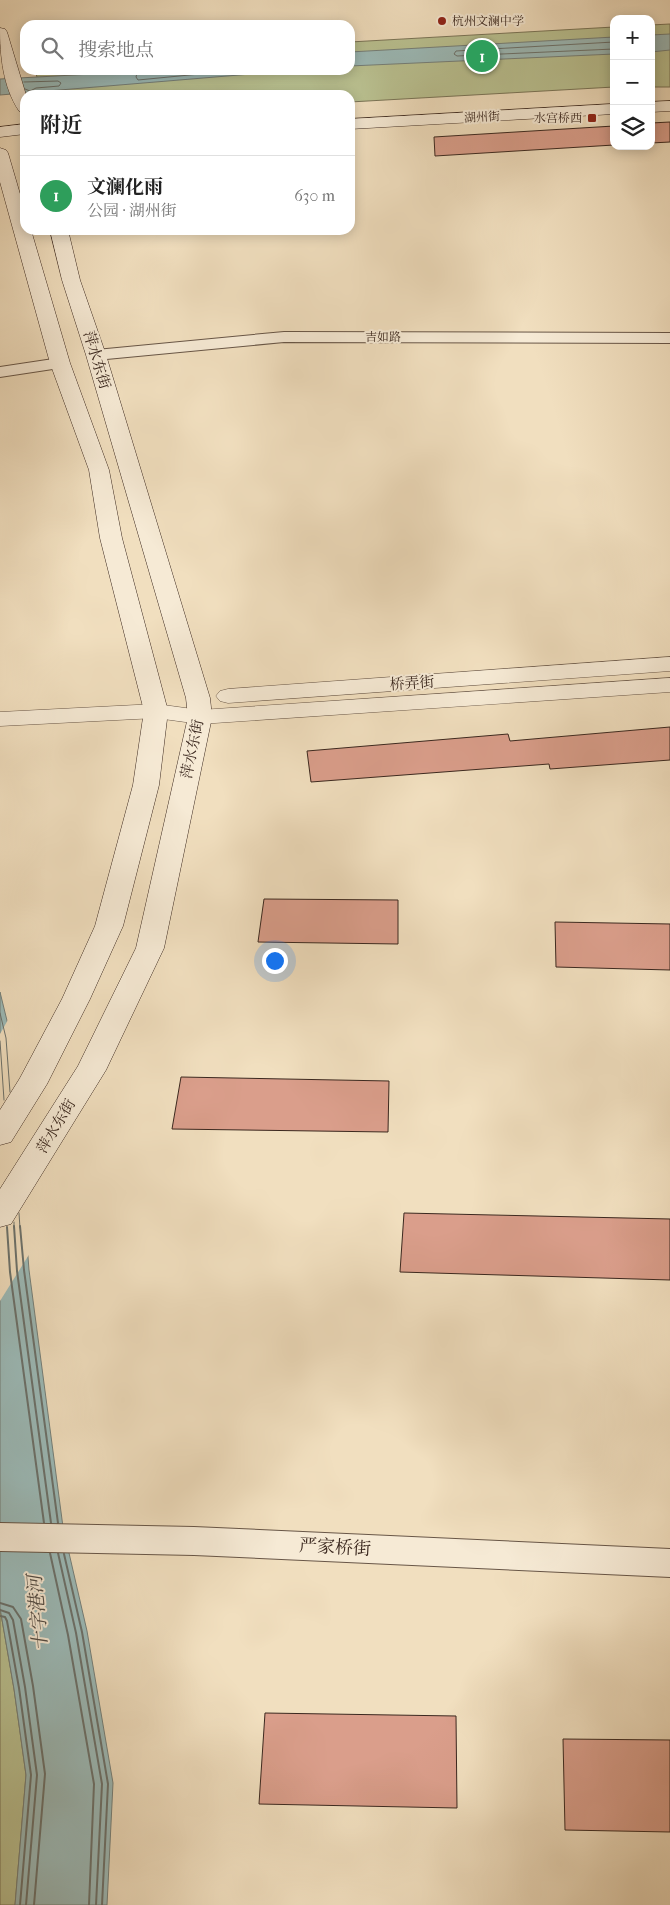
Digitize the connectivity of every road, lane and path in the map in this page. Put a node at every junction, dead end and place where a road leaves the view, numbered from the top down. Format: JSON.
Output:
{"nodes":[{"id":1,"x":0,"y":32,"type":"edge"},
{"id":2,"x":670,"y":94,"type":"edge"},
{"id":3,"x":20,"y":95,"type":"edge"},
{"id":4,"x":655,"y":95,"type":"edge"},
{"id":5,"x":610,"y":97,"type":"edge"},
{"id":6,"x":670,"y":106,"type":"edge"},
{"id":7,"x":655,"y":107,"type":"edge"},
{"id":8,"x":610,"y":109,"type":"edge"},
{"id":9,"x":355,"y":111,"type":"edge"},
{"id":10,"x":355,"y":124,"type":"edge"},
{"id":11,"x":20,"y":130,"type":"edge"},
{"id":12,"x":0,"y":132,"type":"edge"},
{"id":13,"x":20,"y":144,"type":"edge"},
{"id":14,"x":0,"y":146,"type":"edge"},
{"id":15,"x":0,"y":153,"type":"edge"},
{"id":16,"x":20,"y":223,"type":"edge"},
{"id":17,"x":23,"y":235,"type":"edge"},
{"id":18,"x":60,"y":235,"type":"edge"},
{"id":19,"x":670,"y":338,"type":"edge"},
{"id":20,"x":96,"y":355,"type":"junction"},
{"id":21,"x":60,"y":363,"type":"junction"},
{"id":22,"x":0,"y":372,"type":"edge"},
{"id":23,"x":670,"y":664,"type":"edge"},
{"id":24,"x":670,"y":685,"type":"edge"},
{"id":25,"x":199,"y":707,"type":"junction"},
{"id":26,"x":156,"y":711,"type":"junction"},
{"id":27,"x":11,"y":718,"type":"edge"},
{"id":28,"x":0,"y":1134,"type":"edge"},
{"id":29,"x":0,"y":1216,"type":"edge"},
{"id":30,"x":0,"y":1537,"type":"edge"},
{"id":31,"x":670,"y":1562,"type":"edge"}],
"edges":[{"from":1,"to":3,"type":"main road"},
{"from":2,"to":4,"type":"main road"},
{"from":5,"to":9,"type":"main road","name":"湖州街"},
{"from":6,"to":7,"type":"main road"},
{"from":8,"to":10,"type":"main road","name":"湖州街"},
{"from":11,"to":12,"type":"main road"},
{"from":13,"to":14,"type":"main road"},
{"from":15,"to":16,"type":"main road"},
{"from":17,"to":21,"type":"main road"},
{"from":18,"to":20,"type":"main road","name":"萍水东街"},
{"from":19,"to":20,"type":"street","name":"吉如路"},
{"from":20,"to":25,"type":"main road","name":"萍水东街"},
{"from":21,"to":22,"type":"street"},
{"from":21,"to":26,"type":"main road"},
{"from":23,"to":25,"type":"main road","name":"桥弄街"},
{"from":24,"to":25,"type":"main road","name":"桥弄街"},
{"from":25,"to":26,"type":"main road","name":"桥弄街"},
{"from":25,"to":29,"type":"main road","name":"萍水东街"},
{"from":26,"to":27,"type":"main road","name":"桥弄街"},
{"from":26,"to":28,"type":"main road"},
{"from":30,"to":31,"type":"street","name":"严家桥街"}]}
